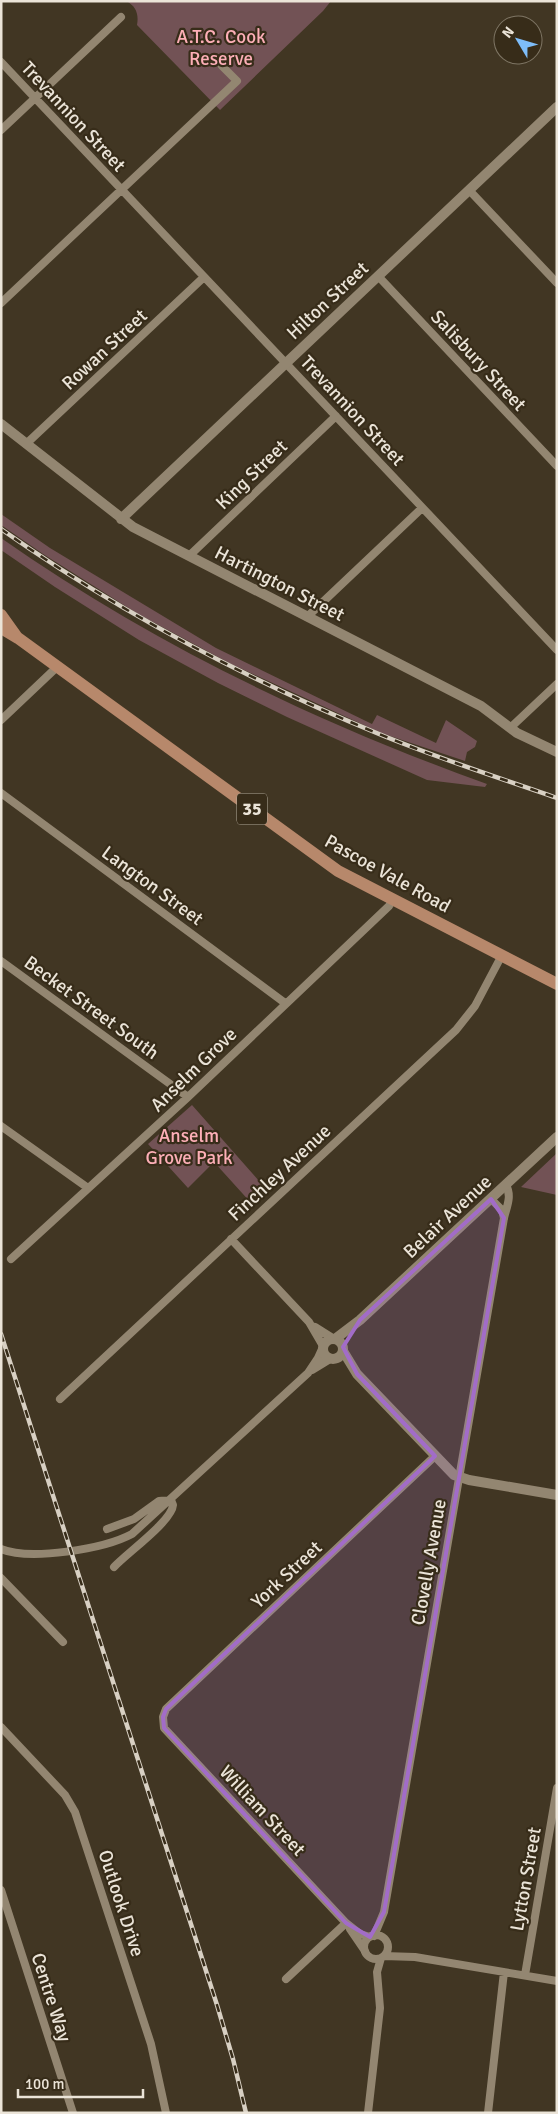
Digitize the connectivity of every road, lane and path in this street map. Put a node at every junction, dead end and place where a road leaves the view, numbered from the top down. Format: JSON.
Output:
{"nodes":[{"id":1,"x":121,"y":17,"type":"dead end"},
{"id":2,"x":1,"y":62,"type":"edge"},
{"id":3,"x":222,"y":66,"type":"dead end"},
{"id":4,"x":35,"y":98,"type":"junction"},
{"id":5,"x":557,"y":107,"type":"edge"},
{"id":6,"x":1,"y":130,"type":"edge"},
{"id":7,"x":122,"y":190,"type":"junction"},
{"id":8,"x":469,"y":190,"type":"junction"},
{"id":9,"x":378,"y":276,"type":"junction"},
{"id":10,"x":204,"y":277,"type":"junction"},
{"id":11,"x":557,"y":283,"type":"edge"},
{"id":12,"x":1,"y":303,"type":"edge"},
{"id":13,"x":286,"y":363,"type":"junction"},
{"id":14,"x":336,"y":416,"type":"junction"},
{"id":15,"x":1,"y":424,"type":"edge"},
{"id":16,"x":26,"y":444,"type":"junction"},
{"id":17,"x":557,"y":466,"type":"edge"},
{"id":18,"x":422,"y":508,"type":"junction"},
{"id":19,"x":121,"y":519,"type":"junction"},
{"id":20,"x":189,"y":556,"type":"junction"},
{"id":21,"x":1,"y":615,"type":"edge"},
{"id":22,"x":307,"y":617,"type":"junction"},
{"id":23,"x":1,"y":628,"type":"edge"},
{"id":24,"x":18,"y":638,"type":"junction"},
{"id":25,"x":557,"y":650,"type":"edge"},
{"id":26,"x":57,"y":667,"type":"junction"},
{"id":27,"x":557,"y":684,"type":"edge"},
{"id":28,"x":1,"y":720,"type":"edge"},
{"id":29,"x":510,"y":728,"type":"junction"},
{"id":30,"x":557,"y":752,"type":"edge"},
{"id":31,"x":1,"y":793,"type":"edge"},
{"id":32,"x":393,"y":898,"type":"junction"},
{"id":33,"x":502,"y":955,"type":"junction"},
{"id":34,"x":1,"y":961,"type":"edge"},
{"id":35,"x":557,"y":984,"type":"edge"},
{"id":36,"x":285,"y":1003,"type":"junction"},
{"id":37,"x":188,"y":1097,"type":"junction"},
{"id":38,"x":1,"y":1126,"type":"edge"},
{"id":39,"x":557,"y":1137,"type":"edge"},
{"id":40,"x":506,"y":1185,"type":"junction"},
{"id":41,"x":88,"y":1188,"type":"junction"},
{"id":42,"x":491,"y":1199,"type":"junction"},
{"id":43,"x":504,"y":1218,"type":"junction"},
{"id":44,"x":231,"y":1239,"type":"junction"},
{"id":45,"x":11,"y":1259,"type":"dead end"},
{"id":46,"x":360,"y":1320,"type":"junction"},
{"id":47,"x":309,"y":1322,"type":"junction"},
{"id":48,"x":335,"y":1339,"type":"junction"},
{"id":49,"x":323,"y":1347,"type":"junction"},
{"id":50,"x":343,"y":1349,"type":"junction"},
{"id":51,"x":332,"y":1359,"type":"junction"},
{"id":52,"x":308,"y":1372,"type":"junction"},
{"id":53,"x":357,"y":1374,"type":"junction"},
{"id":54,"x":60,"y":1399,"type":"dead end"},
{"id":55,"x":435,"y":1456,"type":"junction"},
{"id":56,"x":459,"y":1477,"type":"junction"},
{"id":57,"x":557,"y":1495,"type":"edge"},
{"id":58,"x":171,"y":1500,"type":"junction"},
{"id":59,"x":107,"y":1529,"type":"dead end"},
{"id":60,"x":1,"y":1550,"type":"edge"},
{"id":61,"x":114,"y":1568,"type":"dead end"},
{"id":62,"x":1,"y":1578,"type":"edge"},
{"id":63,"x":63,"y":1642,"type":"dead end"},
{"id":64,"x":163,"y":1717,"type":"joint"},
{"id":65,"x":1,"y":1727,"type":"edge"},
{"id":66,"x":557,"y":1788,"type":"edge"},
{"id":67,"x":1,"y":1890,"type":"edge"},
{"id":68,"x":384,"y":1912,"type":"junction"},
{"id":69,"x":346,"y":1923,"type":"junction"},
{"id":70,"x":372,"y":1936,"type":"junction"},
{"id":71,"x":386,"y":1942,"type":"junction"},
{"id":72,"x":366,"y":1952,"type":"junction"},
{"id":73,"x":382,"y":1957,"type":"junction"},
{"id":74,"x":415,"y":1957,"type":"junction"},
{"id":75,"x":504,"y":1972,"type":"junction"},
{"id":76,"x":525,"y":1975,"type":"junction"},
{"id":77,"x":286,"y":1978,"type":"dead end"},
{"id":78,"x":557,"y":1981,"type":"edge"},
{"id":79,"x":378,"y":1988,"type":"junction"},
{"id":80,"x":73,"y":2113,"type":"edge"},
{"id":81,"x":166,"y":2113,"type":"edge"},
{"id":82,"x":368,"y":2113,"type":"edge"},
{"id":83,"x":488,"y":2113,"type":"edge"}],
"edges":[{"from":1,"to":4,"type":"street"},
{"from":2,"to":4,"type":"street","name":"Trevannion Street"},
{"from":3,"to":7,"type":"street"},
{"from":4,"to":6,"type":"street"},
{"from":4,"to":7,"type":"street","name":"Trevannion Street"},
{"from":5,"to":8,"type":"street","name":"Hilton Street"},
{"from":7,"to":10,"type":"street","name":"Trevannion Street"},
{"from":7,"to":12,"type":"street"},
{"from":8,"to":9,"type":"street","name":"Hilton Street"},
{"from":8,"to":11,"type":"street"},
{"from":9,"to":13,"type":"street","name":"Hilton Street"},
{"from":9,"to":17,"type":"street","name":"Salisbury Street"},
{"from":10,"to":13,"type":"street","name":"Trevannion Street"},
{"from":10,"to":16,"type":"street","name":"Rowan Street"},
{"from":13,"to":14,"type":"street","name":"Trevannion Street"},
{"from":13,"to":19,"type":"street","name":"Hilton Street"},
{"from":14,"to":18,"type":"street","name":"Trevannion Street"},
{"from":14,"to":20,"type":"street","name":"King Street"},
{"from":15,"to":16,"type":"street","name":"Hartington Street"},
{"from":16,"to":19,"type":"street","name":"Hartington Street"},
{"from":18,"to":22,"type":"street"},
{"from":18,"to":25,"type":"street","name":"Trevannion Street"},
{"from":19,"to":20,"type":"street","name":"Hartington Street"},
{"from":20,"to":22,"type":"street","name":"Hartington Street"},
{"from":21,"to":24,"type":"main road","name":"Pascoe Vale Road","number":"35"},
{"from":22,"to":29,"type":"street","name":"Hartington Street"},
{"from":23,"to":24,"type":"main road","name":"Pascoe Vale Road","number":"35"},
{"from":24,"to":26,"type":"main road","name":"Pascoe Vale Road","number":"35"},
{"from":26,"to":28,"type":"street"},
{"from":26,"to":32,"type":"main road","name":"Pascoe Vale Road","number":"35"},
{"from":27,"to":29,"type":"street"},
{"from":29,"to":30,"type":"street","name":"Hartington Street"},
{"from":31,"to":36,"type":"street","name":"Langton Street"},
{"from":32,"to":33,"type":"main road","name":"Pascoe Vale Road","number":"35"},
{"from":32,"to":36,"type":"street","name":"Anselm Grove"},
{"from":33,"to":35,"type":"main road","name":"Pascoe Vale Road","number":"35"},
{"from":33,"to":44,"type":"street","name":"Finchley Avenue"},
{"from":34,"to":37,"type":"street","name":"Becket Street South"},
{"from":36,"to":37,"type":"street","name":"Anselm Grove"},
{"from":37,"to":41,"type":"street","name":"Anselm Grove"},
{"from":38,"to":41,"type":"street"},
{"from":39,"to":40,"type":"street","name":"Belair Avenue"},
{"from":40,"to":42,"type":"street","name":"Belair Avenue"},
{"from":40,"to":43,"type":"street","name":"Clovelly Avenue"},
{"from":41,"to":45,"type":"street","name":"Anselm Grove"},
{"from":42,"to":43,"type":"street"},
{"from":42,"to":46,"type":"street","name":"Belair Avenue"},
{"from":43,"to":56,"type":"street","name":"Clovelly Avenue"},
{"from":44,"to":47,"type":"street"},
{"from":44,"to":54,"type":"street","name":"Finchley Avenue"},
{"from":46,"to":48,"type":"street","name":"Belair Avenue"},
{"from":46,"to":50,"type":"street","name":"Belair Avenue"},
{"from":47,"to":48,"type":"street"},
{"from":47,"to":49,"type":"street"},
{"from":48,"to":49,"type":"street"},
{"from":48,"to":50,"type":"street"},
{"from":49,"to":51,"type":"street"},
{"from":49,"to":52,"type":"street"},
{"from":50,"to":51,"type":"street"},
{"from":50,"to":53,"type":"street"},
{"from":51,"to":52,"type":"street"},
{"from":51,"to":53,"type":"street"},
{"from":52,"to":58,"type":"street"},
{"from":53,"to":55,"type":"street"},
{"from":55,"to":56,"type":"street"},
{"from":55,"to":64,"type":"street","name":"York Street"},
{"from":56,"to":57,"type":"street"},
{"from":56,"to":68,"type":"street","name":"Clovelly Avenue"},
{"from":58,"to":59,"type":"street"},
{"from":58,"to":60,"type":"street"},
{"from":58,"to":61,"type":"street"},
{"from":62,"to":63,"type":"street"},
{"from":64,"to":69,"type":"street","name":"William Street"},
{"from":65,"to":81,"type":"street","name":"Outlook Drive"},
{"from":66,"to":76,"type":"street","name":"Lytton Street"},
{"from":67,"to":80,"type":"street","name":"Centre Way"},
{"from":68,"to":70,"type":"street","name":"Clovelly Avenue"},
{"from":68,"to":71,"type":"street","name":"Clovelly Avenue"},
{"from":69,"to":70,"type":"street","name":"William Street"},
{"from":69,"to":72,"type":"street","name":"William Street"},
{"from":69,"to":77,"type":"street"},
{"from":70,"to":71,"type":"street"},
{"from":70,"to":72,"type":"street"},
{"from":71,"to":73,"type":"street"},
{"from":71,"to":74,"type":"street"},
{"from":72,"to":73,"type":"street"},
{"from":72,"to":79,"type":"street","name":"William Street"},
{"from":73,"to":74,"type":"street"},
{"from":73,"to":79,"type":"street"},
{"from":74,"to":75,"type":"street"},
{"from":75,"to":76,"type":"street"},
{"from":75,"to":83,"type":"street"},
{"from":76,"to":78,"type":"street"},
{"from":79,"to":82,"type":"street"}]}
